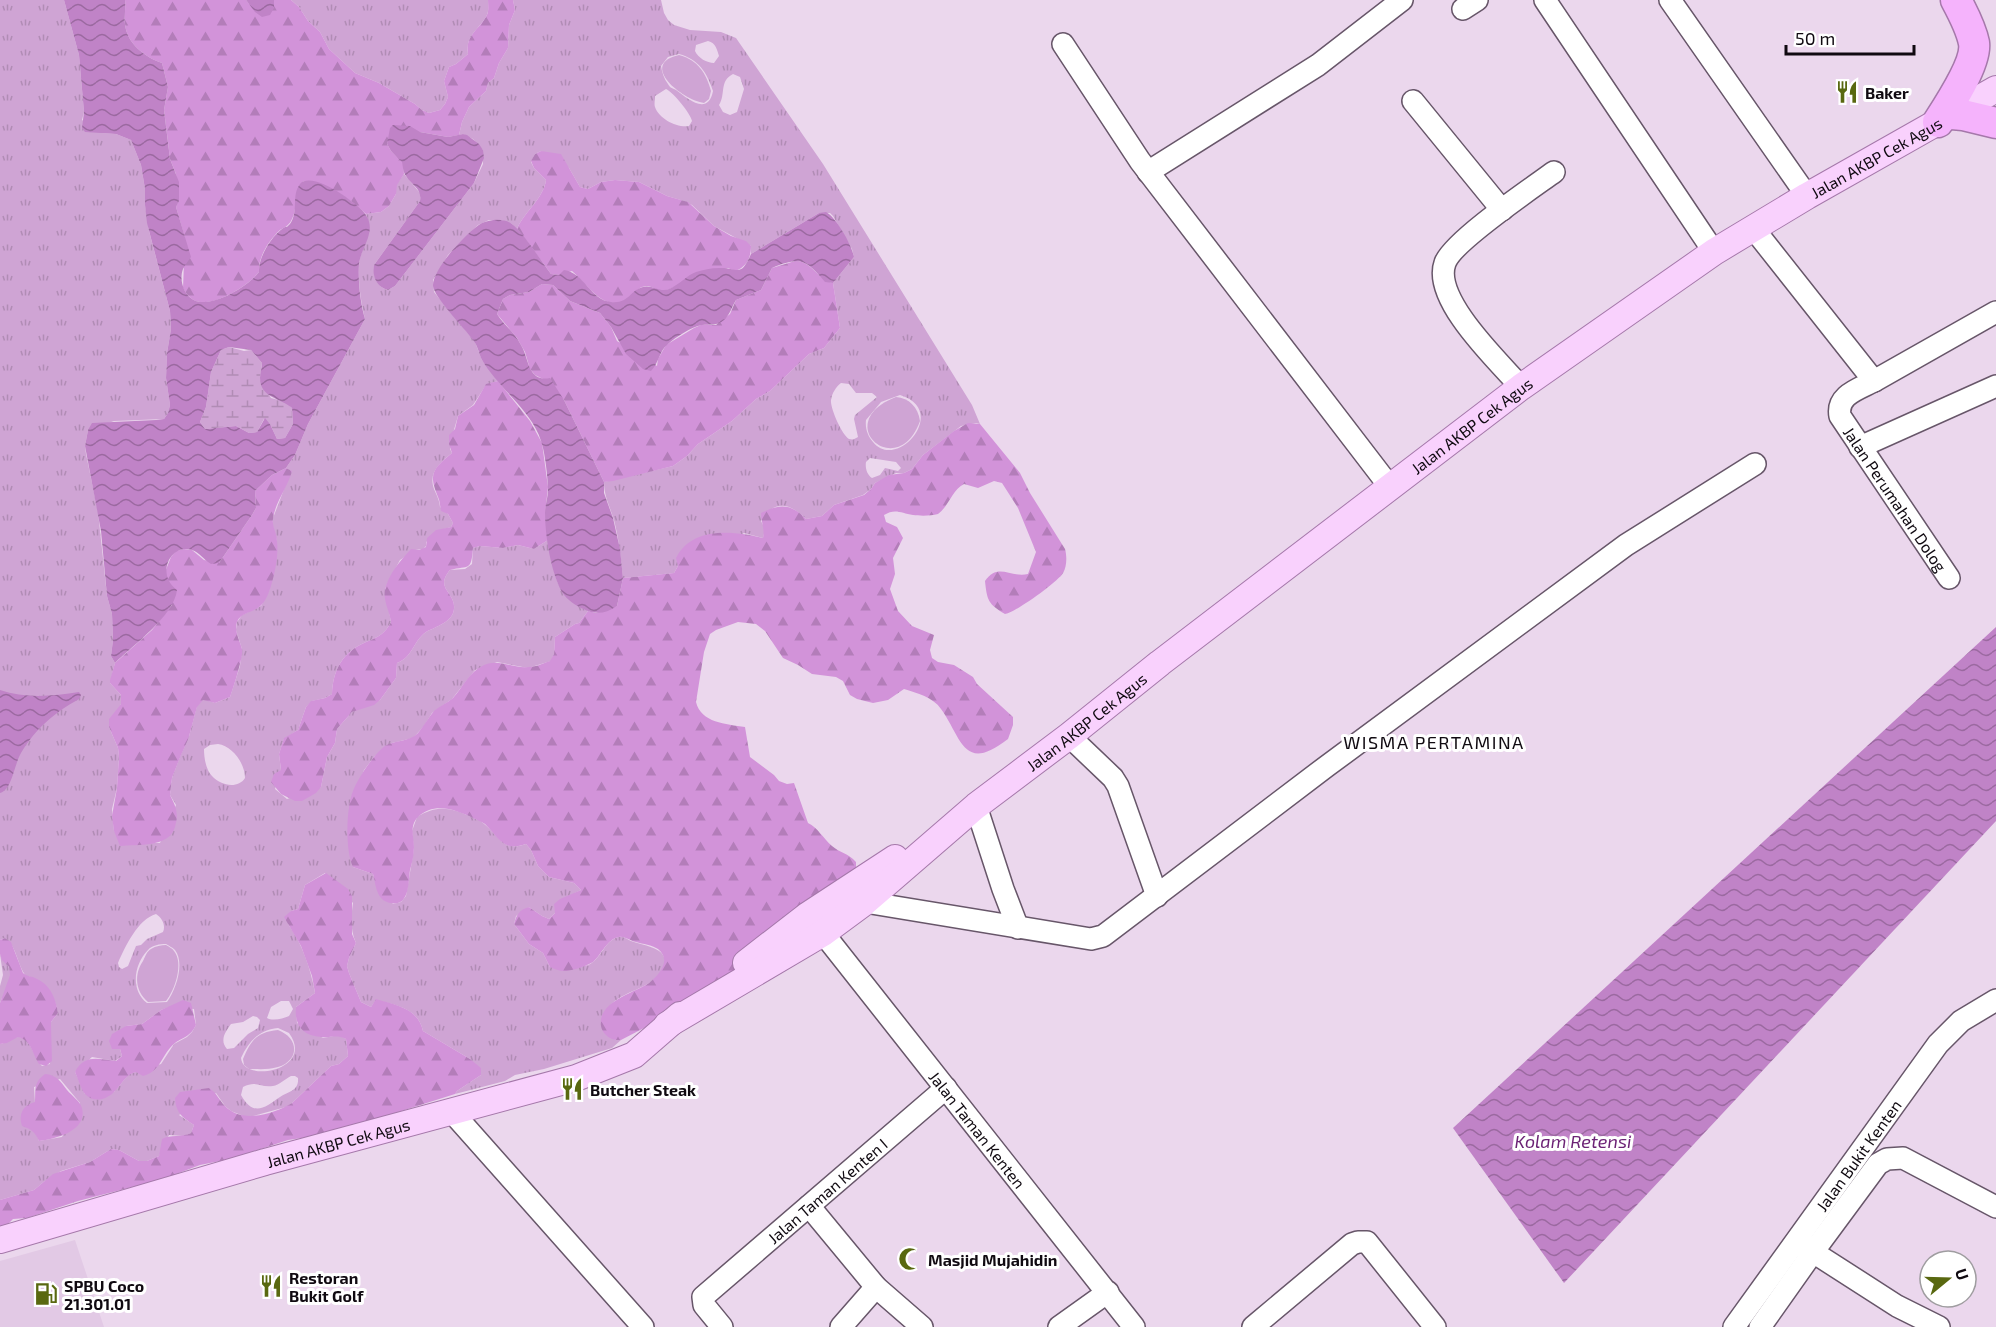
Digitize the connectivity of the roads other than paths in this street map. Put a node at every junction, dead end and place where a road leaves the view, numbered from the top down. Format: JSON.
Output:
{"nodes":[{"id":1,"x":1402,"y":0,"type":"edge"},
{"id":2,"x":1545,"y":0,"type":"edge"},
{"id":3,"x":1670,"y":0,"type":"edge"},
{"id":4,"x":1956,"y":0,"type":"edge"},
{"id":5,"x":1980,"y":16,"type":"edge"},
{"id":6,"x":1063,"y":44,"type":"dead end"},
{"id":7,"x":1996,"y":52,"type":"edge"},
{"id":8,"x":1996,"y":89,"type":"edge"},
{"id":9,"x":1413,"y":101,"type":"dead end"},
{"id":10,"x":1945,"y":118,"type":"junction"},
{"id":11,"x":1996,"y":123,"type":"edge"},
{"id":12,"x":1148,"y":172,"type":"junction"},
{"id":13,"x":1554,"y":172,"type":"dead end"},
{"id":14,"x":1807,"y":196,"type":"junction"},
{"id":15,"x":1502,"y":210,"type":"junction"},
{"id":16,"x":1753,"y":228,"type":"junction"},
{"id":17,"x":1714,"y":252,"type":"junction"},
{"id":18,"x":1996,"y":312,"type":"edge"},
{"id":19,"x":1874,"y":381,"type":"junction"},
{"id":20,"x":1996,"y":386,"type":"edge"},
{"id":21,"x":1521,"y":387,"type":"junction"},
{"id":22,"x":1860,"y":447,"type":"junction"},
{"id":23,"x":1755,"y":464,"type":"dead end"},
{"id":24,"x":1390,"y":487,"type":"junction"},
{"id":25,"x":1948,"y":578,"type":"dead end"},
{"id":26,"x":1069,"y":736,"type":"junction"},
{"id":27,"x":976,"y":806,"type":"junction"},
{"id":28,"x":1157,"y":896,"type":"junction"},
{"id":29,"x":865,"y":902,"type":"junction"},
{"id":30,"x":1018,"y":928,"type":"junction"},
{"id":31,"x":823,"y":933,"type":"junction"},
{"id":32,"x":1996,"y":1000,"type":"edge"},
{"id":33,"x":667,"y":1025,"type":"junction"},
{"id":34,"x":946,"y":1088,"type":"junction"},
{"id":35,"x":452,"y":1112,"type":"junction"},
{"id":36,"x":809,"y":1206,"type":"junction"},
{"id":37,"x":1996,"y":1207,"type":"edge"},
{"id":38,"x":0,"y":1240,"type":"edge"},
{"id":39,"x":1805,"y":1246,"type":"junction"},
{"id":40,"x":876,"y":1287,"type":"junction"},
{"id":41,"x":1108,"y":1292,"type":"junction"},
{"id":42,"x":1897,"y":1306,"type":"junction"},
{"id":43,"x":644,"y":1327,"type":"edge"},
{"id":44,"x":722,"y":1327,"type":"edge"},
{"id":45,"x":841,"y":1327,"type":"edge"},
{"id":46,"x":922,"y":1327,"type":"edge"},
{"id":47,"x":1059,"y":1327,"type":"edge"},
{"id":48,"x":1134,"y":1327,"type":"edge"},
{"id":49,"x":1253,"y":1327,"type":"edge"},
{"id":50,"x":1435,"y":1327,"type":"edge"},
{"id":51,"x":1734,"y":1327,"type":"edge"},
{"id":52,"x":1760,"y":1327,"type":"edge"},
{"id":53,"x":1911,"y":1327,"type":"edge"},
{"id":54,"x":1939,"y":1327,"type":"edge"}],
"edges":[{"from":1,"to":12,"type":"street"},
{"from":2,"to":17,"type":"street"},
{"from":3,"to":14,"type":"street"},
{"from":4,"to":10,"type":"highway"},
{"from":5,"to":7,"type":"highway"},
{"from":6,"to":12,"type":"street"},
{"from":8,"to":10,"type":"main road","name":"Jalan AKBP Cek Agus"},
{"from":9,"to":15,"type":"street"},
{"from":10,"to":11,"type":"highway"},
{"from":10,"to":14,"type":"main road","name":"Jalan AKBP Cek Agus"},
{"from":12,"to":24,"type":"street"},
{"from":13,"to":15,"type":"street"},
{"from":14,"to":16,"type":"main road","name":"Jalan AKBP Cek Agus"},
{"from":15,"to":21,"type":"street"},
{"from":16,"to":17,"type":"main road","name":"Jalan AKBP Cek Agus"},
{"from":16,"to":19,"type":"street"},
{"from":17,"to":21,"type":"main road","name":"Jalan AKBP Cek Agus"},
{"from":18,"to":19,"type":"street"},
{"from":19,"to":22,"type":"street","name":"Jalan Perumahan Dolog"},
{"from":20,"to":22,"type":"street"},
{"from":21,"to":24,"type":"main road","name":"Jalan AKBP Cek Agus"},
{"from":22,"to":25,"type":"street","name":"Jalan Perumahan Dolog"},
{"from":23,"to":28,"type":"street"},
{"from":24,"to":26,"type":"main road","name":"Jalan AKBP Cek Agus"},
{"from":26,"to":27,"type":"main road","name":"Jalan AKBP Cek Agus"},
{"from":26,"to":28,"type":"street"},
{"from":27,"to":29,"type":"main road","name":"Jalan AKBP Cek Agus"},
{"from":27,"to":30,"type":"street"},
{"from":27,"to":33,"type":"main road","name":"Jalan AKBP Cek Agus"},
{"from":28,"to":30,"type":"street"},
{"from":29,"to":30,"type":"street"},
{"from":29,"to":31,"type":"main road","name":"Jalan AKBP Cek Agus"},
{"from":31,"to":33,"type":"main road","name":"Jalan AKBP Cek Agus"},
{"from":31,"to":34,"type":"street","name":"Jalan Taman Kenten"},
{"from":32,"to":39,"type":"street","name":"Jalan Bukit Kenten"},
{"from":33,"to":35,"type":"main road","name":"Jalan AKBP Cek Agus"},
{"from":34,"to":36,"type":"street","name":"Jalan Taman Kenten I"},
{"from":34,"to":41,"type":"street","name":"Jalan Taman Kenten"},
{"from":35,"to":38,"type":"main road","name":"Jalan AKBP Cek Agus"},
{"from":35,"to":43,"type":"street"},
{"from":36,"to":40,"type":"street"},
{"from":36,"to":44,"type":"street","name":"Jalan Taman Kenten I"},
{"from":37,"to":39,"type":"street"},
{"from":39,"to":42,"type":"street"},
{"from":39,"to":51,"type":"street","name":"Jalan Bukit Kenten"},
{"from":39,"to":52,"type":"street"},
{"from":40,"to":45,"type":"street"},
{"from":40,"to":46,"type":"street"},
{"from":41,"to":47,"type":"street"},
{"from":41,"to":48,"type":"street","name":"Jalan Taman Kenten"},
{"from":42,"to":53,"type":"street"},
{"from":42,"to":54,"type":"street"},
{"from":49,"to":50,"type":"street"}]}
